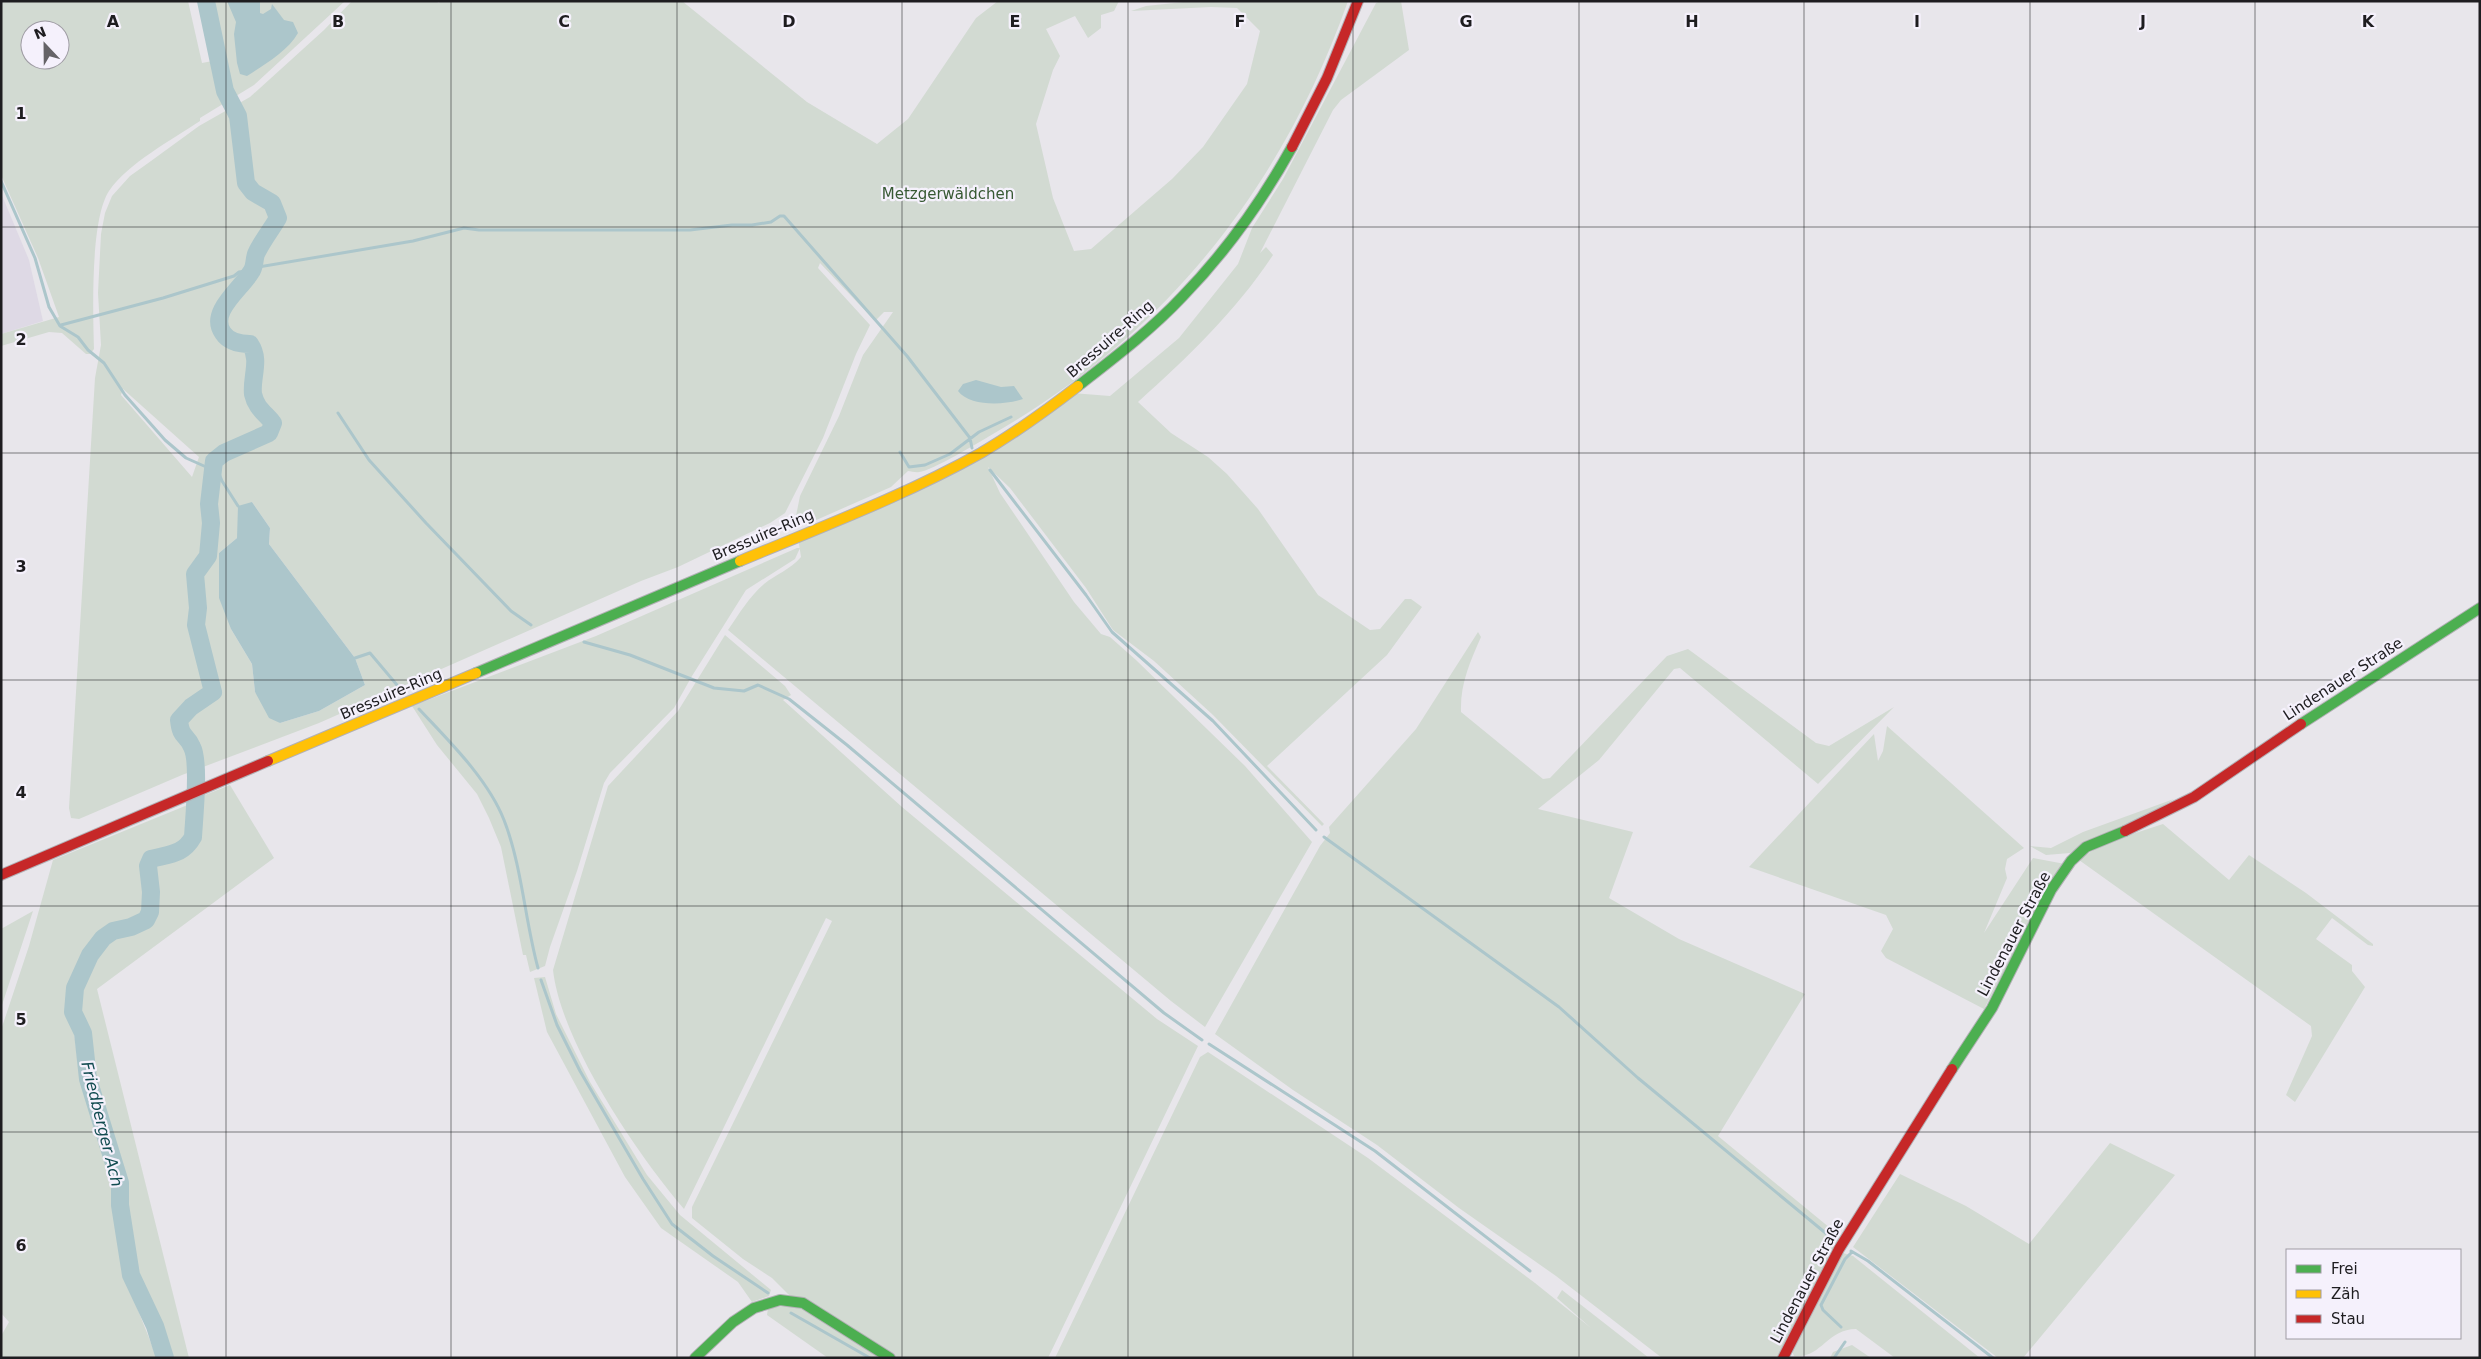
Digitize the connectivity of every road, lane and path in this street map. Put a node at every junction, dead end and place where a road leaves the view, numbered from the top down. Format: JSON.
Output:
{"nodes":[{"id":1,"x":1358,"y":1,"type":"edge"},
{"id":2,"x":2480,"y":608,"type":"edge"},
{"id":3,"x":1,"y":875,"type":"edge"},
{"id":4,"x":695,"y":1358,"type":"edge"},
{"id":5,"x":890,"y":1358,"type":"edge"},
{"id":6,"x":1783,"y":1358,"type":"edge"}],
"edges":[{"from":1,"to":3,"type":"main road","name":"Bressuire-Ring"},
{"from":2,"to":6,"type":"main road","name":"Lindenauer Straße"},
{"from":4,"to":5,"type":"main road"}]}
